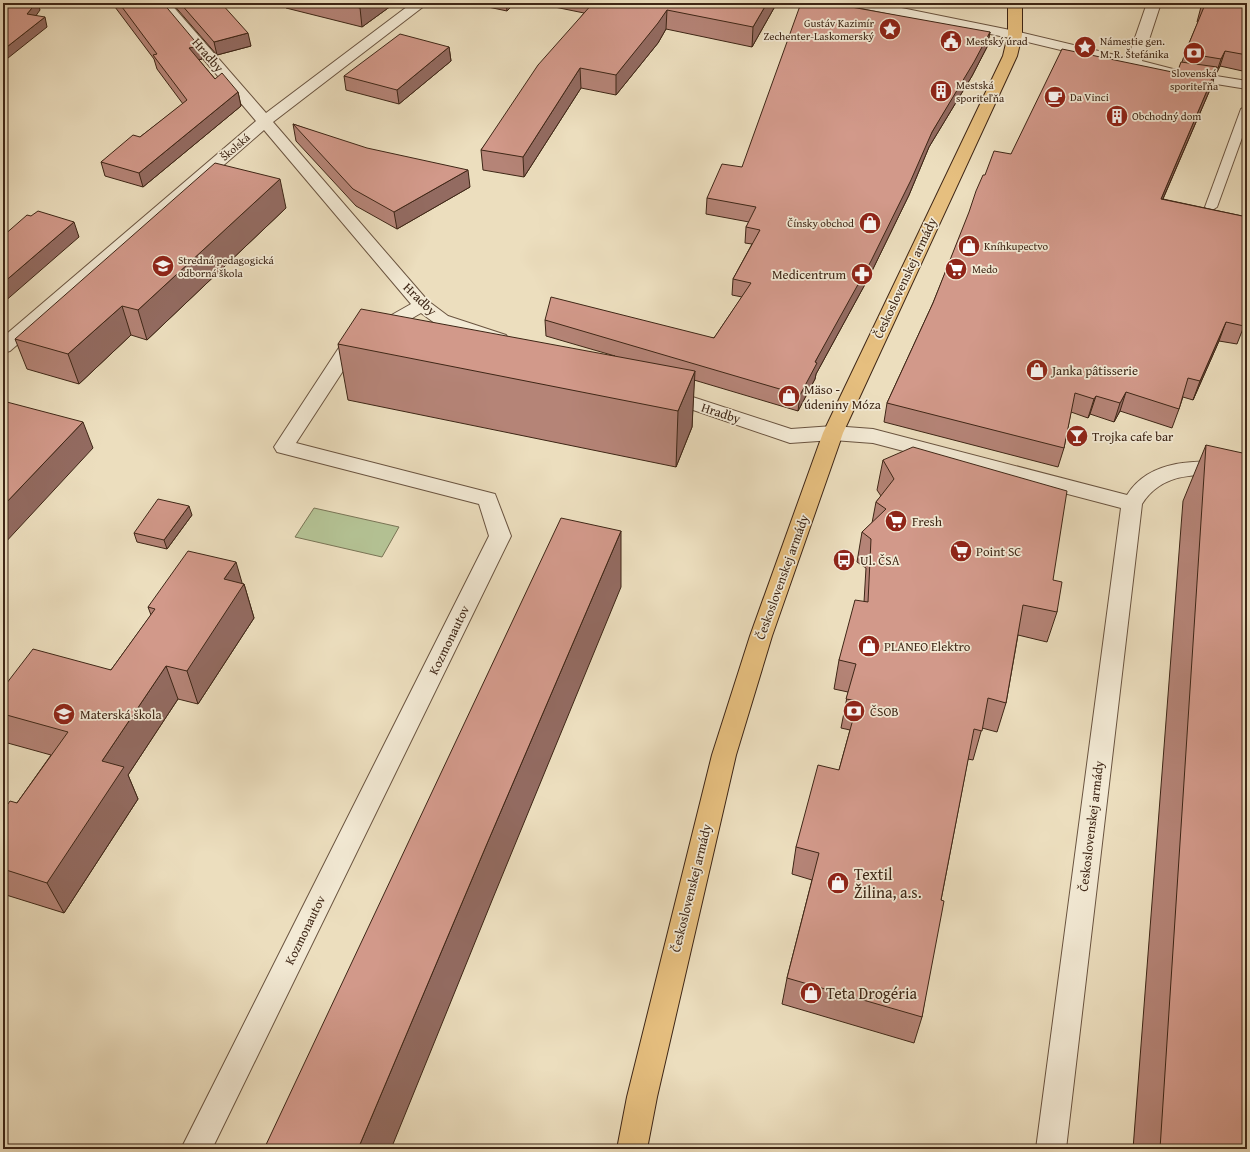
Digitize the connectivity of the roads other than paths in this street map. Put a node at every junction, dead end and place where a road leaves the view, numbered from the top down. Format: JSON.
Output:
{"nodes":[{"id":1,"x":163,"y":3,"type":"edge"},
{"id":2,"x":421,"y":3,"type":"edge"},
{"id":3,"x":856,"y":3,"type":"edge"},
{"id":4,"x":1015,"y":3,"type":"edge"},
{"id":5,"x":1154,"y":3,"type":"edge"},
{"id":6,"x":1015,"y":35,"type":"junction"},
{"id":7,"x":1134,"y":63,"type":"junction"},
{"id":8,"x":1247,"y":85,"type":"edge"},
{"id":9,"x":1247,"y":109,"type":"edge"},
{"id":10,"x":265,"y":121,"type":"junction"},
{"id":11,"x":1212,"y":208,"type":"edge"},
{"id":12,"x":422,"y":305,"type":"junction"},
{"id":13,"x":518,"y":345,"type":"edge"},
{"id":14,"x":3,"y":347,"type":"edge"},
{"id":15,"x":646,"y":388,"type":"edge"},
{"id":16,"x":833,"y":433,"type":"junction"},
{"id":17,"x":1247,"y":470,"type":"edge"},
{"id":18,"x":1132,"y":504,"type":"junction"},
{"id":19,"x":196,"y":1149,"type":"edge"},
{"id":20,"x":632,"y":1149,"type":"edge"},
{"id":21,"x":1051,"y":1149,"type":"edge"}],
"edges":[{"from":1,"to":10,"type":"street","name":"Hradby"},
{"from":2,"to":10,"type":"street","name":"Školská"},
{"from":3,"to":6,"type":"street"},
{"from":4,"to":6,"type":"main road"},
{"from":5,"to":7,"type":"street"},
{"from":6,"to":7,"type":"street"},
{"from":6,"to":16,"type":"main road","name":"Československej armády"},
{"from":7,"to":8,"type":"street"},
{"from":9,"to":11,"type":"lane"},
{"from":10,"to":12,"type":"street","name":"Hradby"},
{"from":10,"to":14,"type":"street","name":"Školská"},
{"from":12,"to":13,"type":"street","name":"Hradby"},
{"from":12,"to":19,"type":"street","name":"Kozmonautov"},
{"from":15,"to":16,"type":"street","name":"Hradby"},
{"from":16,"to":18,"type":"street","name":"Hradby"},
{"from":16,"to":20,"type":"main road","name":"Československej armády"},
{"from":17,"to":18,"type":"street"},
{"from":18,"to":21,"type":"street","name":"Československej armády"}]}
